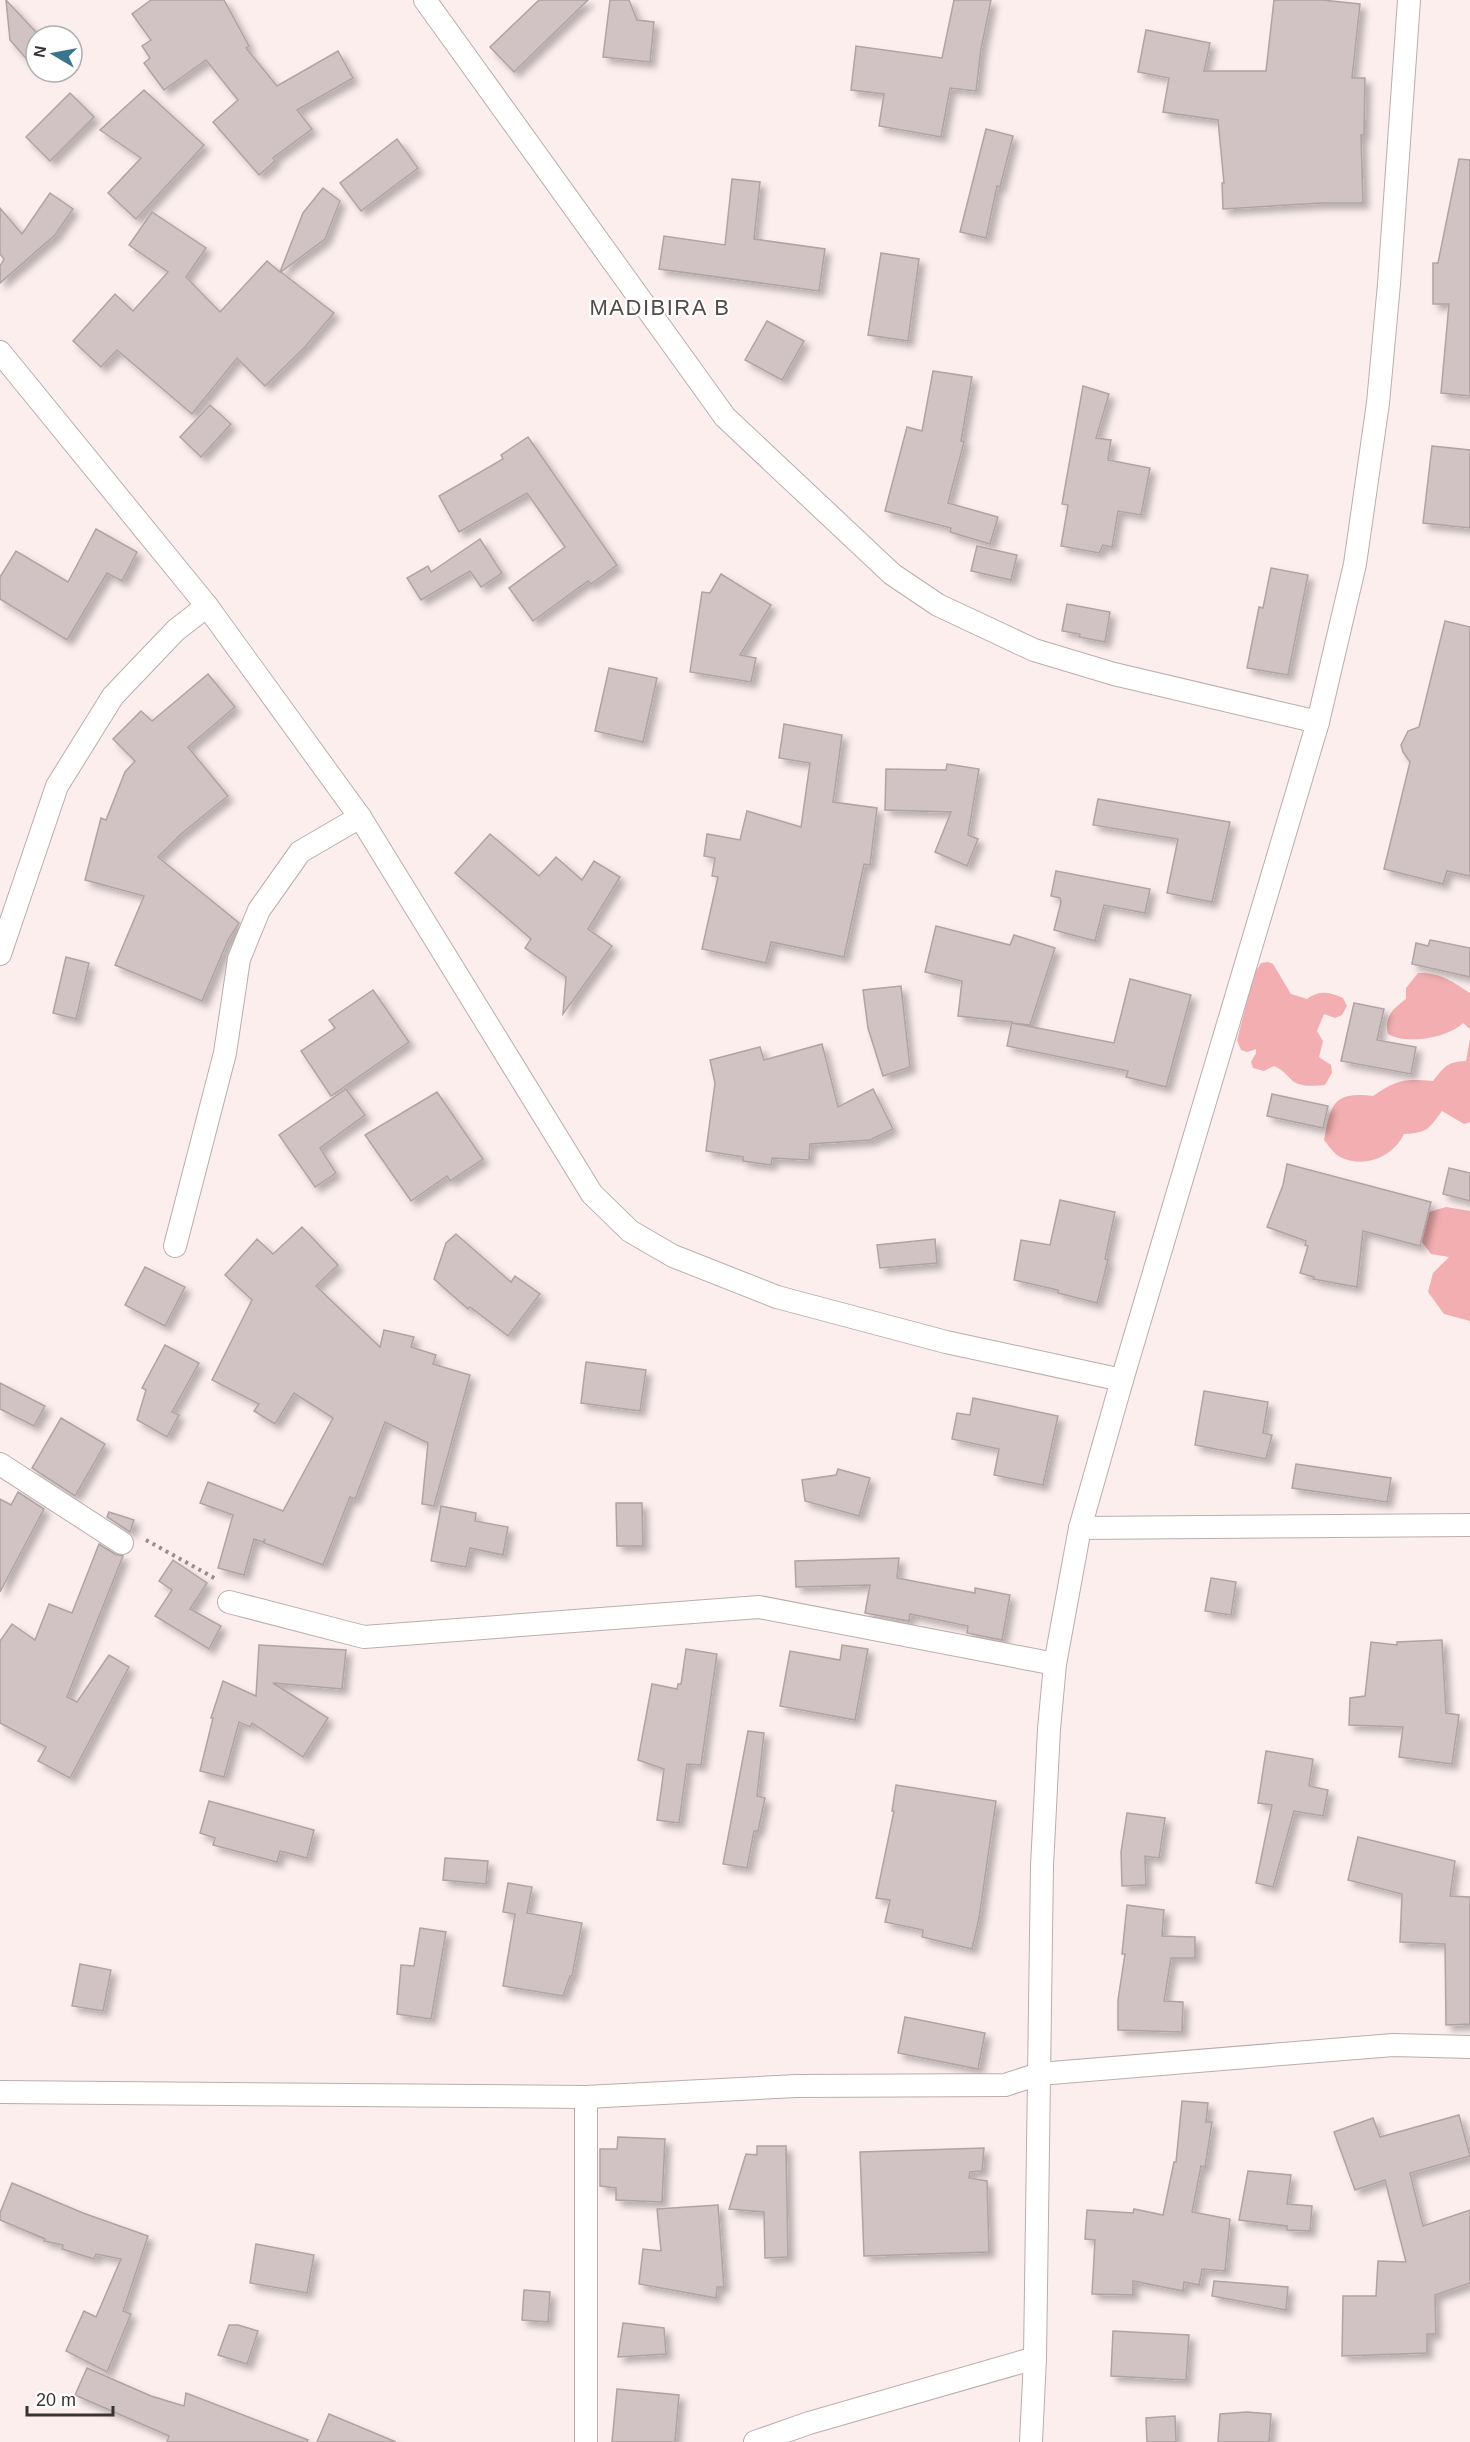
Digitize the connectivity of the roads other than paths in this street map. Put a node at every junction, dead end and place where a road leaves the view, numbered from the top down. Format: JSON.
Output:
{"nodes":[{"id":1,"x":425,"y":0,"type":"edge"},
{"id":2,"x":1409,"y":0,"type":"edge"},
{"id":3,"x":0,"y":352,"type":"edge"},
{"id":4,"x":207,"y":606,"type":"junction"},
{"id":5,"x":1318,"y":722,"type":"junction"},
{"id":6,"x":360,"y":817,"type":"junction"},
{"id":7,"x":0,"y":954,"type":"edge"},
{"id":8,"x":176,"y":1246,"type":"dead end"},
{"id":9,"x":1122,"y":1380,"type":"junction"},
{"id":10,"x":0,"y":1464,"type":"edge"},
{"id":11,"x":1470,"y":1525,"type":"edge"},
{"id":12,"x":1080,"y":1528,"type":"junction"},
{"id":13,"x":122,"y":1543,"type":"road end"},
{"id":14,"x":229,"y":1602,"type":"road end"},
{"id":15,"x":1055,"y":1664,"type":"junction"},
{"id":16,"x":1470,"y":2047,"type":"edge"},
{"id":17,"x":1039,"y":2074,"type":"junction"},
{"id":18,"x":586,"y":2097,"type":"junction"},
{"id":19,"x":3,"y":2098,"type":"edge"},
{"id":20,"x":1035,"y":2358,"type":"junction"},
{"id":21,"x":586,"y":2442,"type":"edge"},
{"id":22,"x":755,"y":2442,"type":"edge"},
{"id":23,"x":1031,"y":2442,"type":"edge"}],
"edges":[{"from":1,"to":5,"type":"street"},
{"from":2,"to":5,"type":"street"},
{"from":3,"to":4,"type":"street"},
{"from":4,"to":6,"type":"street"},
{"from":4,"to":7,"type":"street"},
{"from":5,"to":9,"type":"street"},
{"from":6,"to":8,"type":"street"},
{"from":6,"to":9,"type":"street"},
{"from":9,"to":12,"type":"street"},
{"from":10,"to":13,"type":"street"},
{"from":11,"to":12,"type":"street"},
{"from":12,"to":15,"type":"street"},
{"from":14,"to":15,"type":"street"},
{"from":15,"to":17,"type":"street"},
{"from":16,"to":17,"type":"street"},
{"from":17,"to":18,"type":"street"},
{"from":17,"to":20,"type":"street"},
{"from":18,"to":19,"type":"street"},
{"from":18,"to":21,"type":"street"},
{"from":20,"to":22,"type":"street"},
{"from":20,"to":23,"type":"street"}]}
